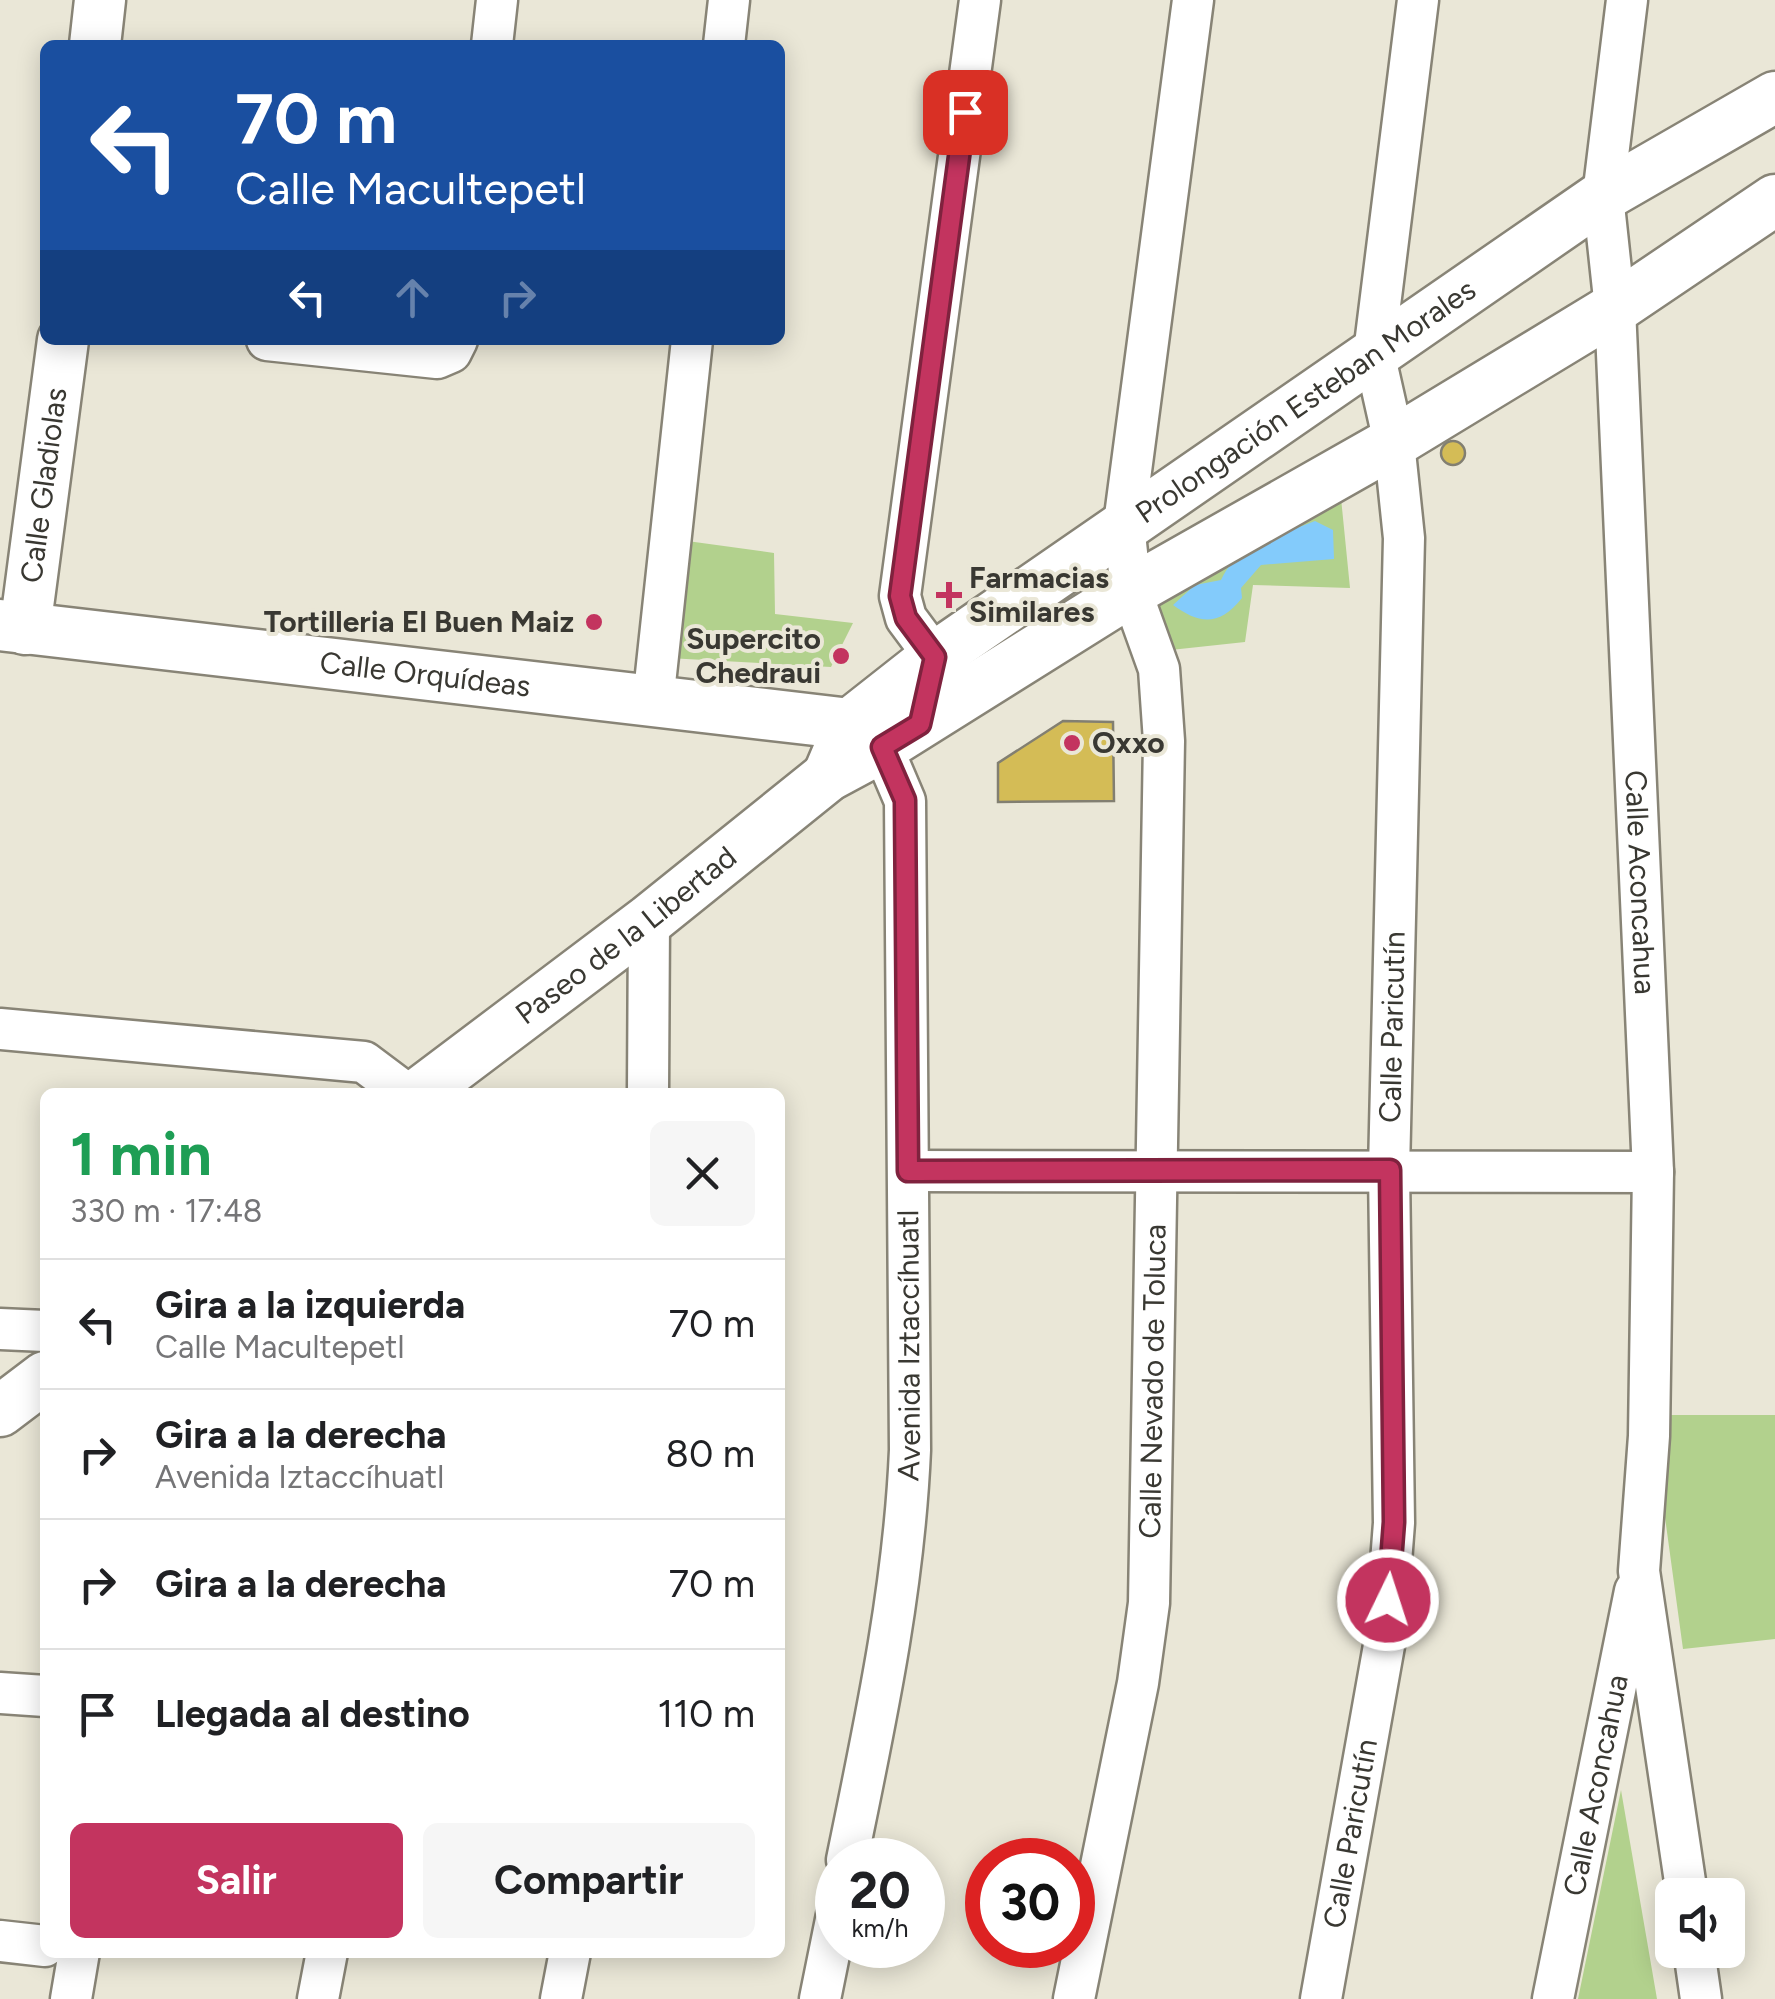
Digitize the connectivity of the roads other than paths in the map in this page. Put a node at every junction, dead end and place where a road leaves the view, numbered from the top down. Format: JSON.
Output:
{"nodes":[{"id":1,"x":100,"y":0,"type":"edge"},
{"id":2,"x":498,"y":0,"type":"edge"},
{"id":3,"x":730,"y":0,"type":"edge"},
{"id":4,"x":980,"y":0,"type":"edge"},
{"id":5,"x":1193,"y":0,"type":"edge"},
{"id":6,"x":1418,"y":0,"type":"edge"},
{"id":7,"x":1627,"y":0,"type":"edge"},
{"id":8,"x":96,"y":40,"type":"edge"},
{"id":9,"x":493,"y":40,"type":"edge"},
{"id":10,"x":725,"y":40,"type":"edge"},
{"id":11,"x":1775,"y":97,"type":"edge"},
{"id":12,"x":1603,"y":196,"type":"junction"},
{"id":13,"x":1775,"y":200,"type":"edge"},
{"id":14,"x":1615,"y":308,"type":"junction"},
{"id":15,"x":62,"y":345,"type":"edge"},
{"id":16,"x":310,"y":345,"type":"edge"},
{"id":17,"x":691,"y":345,"type":"edge"},
{"id":18,"x":454,"y":346,"type":"edge"},
{"id":19,"x":1374,"y":352,"type":"junction"},
{"id":20,"x":1394,"y":442,"type":"junction"},
{"id":21,"x":1124,"y":524,"type":"junction"},
{"id":22,"x":1130,"y":591,"type":"junction"},
{"id":23,"x":12,"y":627,"type":"edge"},
{"id":24,"x":935,"y":657,"type":"junction"},
{"id":25,"x":653,"y":702,"type":"junction"},
{"id":26,"x":884,"y":732,"type":"junction"},
{"id":27,"x":649,"y":920,"type":"junction"},
{"id":28,"x":0,"y":1030,"type":"edge"},
{"id":29,"x":399,"y":1088,"type":"edge"},
{"id":30,"x":426,"y":1088,"type":"edge"},
{"id":31,"x":648,"y":1088,"type":"edge"},
{"id":32,"x":1390,"y":1170,"type":"junction"},
{"id":33,"x":908,"y":1171,"type":"junction"},
{"id":34,"x":1153,"y":1171,"type":"junction"},
{"id":35,"x":1653,"y":1172,"type":"junction"},
{"id":36,"x":0,"y":1330,"type":"edge"},
{"id":37,"x":40,"y":1332,"type":"edge"},
{"id":38,"x":40,"y":1382,"type":"edge"},
{"id":39,"x":0,"y":1411,"type":"edge"},
{"id":40,"x":1639,"y":1571,"type":"junction"},
{"id":41,"x":0,"y":1693,"type":"edge"},
{"id":42,"x":40,"y":1696,"type":"edge"},
{"id":43,"x":852,"y":1838,"type":"edge"},
{"id":44,"x":1684,"y":1878,"type":"edge"},
{"id":45,"x":0,"y":1941,"type":"edge"},
{"id":46,"x":40,"y":1945,"type":"edge"},
{"id":47,"x":78,"y":1958,"type":"edge"},
{"id":48,"x":326,"y":1958,"type":"edge"},
{"id":49,"x":569,"y":1958,"type":"edge"},
{"id":50,"x":826,"y":1968,"type":"edge"},
{"id":51,"x":1697,"y":1968,"type":"edge"},
{"id":52,"x":71,"y":1999,"type":"edge"},
{"id":53,"x":318,"y":1999,"type":"edge"},
{"id":54,"x":561,"y":1999,"type":"edge"},
{"id":55,"x":820,"y":1999,"type":"edge"},
{"id":56,"x":1074,"y":1999,"type":"edge"},
{"id":57,"x":1321,"y":1999,"type":"edge"},
{"id":58,"x":1553,"y":1999,"type":"edge"},
{"id":59,"x":1701,"y":1999,"type":"edge"}],
"edges":[{"from":1,"to":8,"type":"street"},
{"from":2,"to":9,"type":"street"},
{"from":3,"to":10,"type":"street"},
{"from":4,"to":24,"type":"street"},
{"from":5,"to":21,"type":"street","name":"Calle Nevado de Toluca"},
{"from":6,"to":19,"type":"street","name":"Calle Paricutín"},
{"from":7,"to":12,"type":"street","name":"Calle Aconcahua"},
{"from":11,"to":12,"type":"street","name":"Prolongación Esteban Morales"},
{"from":12,"to":14,"type":"street","name":"Calle Aconcahua"},
{"from":12,"to":19,"type":"street","name":"Prolongación Esteban Morales"},
{"from":13,"to":14,"type":"street"},
{"from":14,"to":20,"type":"street"},
{"from":14,"to":35,"type":"street","name":"Calle Aconcahua"},
{"from":15,"to":23,"type":"street","name":"Calle Gladiolas"},
{"from":16,"to":18,"type":"street"},
{"from":17,"to":25,"type":"street"},
{"from":19,"to":20,"type":"street","name":"Calle Paricutín"},
{"from":19,"to":21,"type":"street","name":"Prolongación Esteban Morales"},
{"from":20,"to":22,"type":"street"},
{"from":20,"to":32,"type":"street","name":"Calle Paricutín"},
{"from":21,"to":22,"type":"street","name":"Calle Nevado de Toluca"},
{"from":21,"to":24,"type":"street","name":"Prolongación Esteban Morales"},
{"from":22,"to":26,"type":"street"},
{"from":22,"to":34,"type":"street","name":"Calle Nevado de Toluca"},
{"from":23,"to":25,"type":"street","name":"Calle Orquídeas"},
{"from":24,"to":26,"type":"street","name":"Prolongación Esteban Morales"},
{"from":24,"to":26,"type":"street"},
{"from":25,"to":26,"type":"street","name":"Calle Orquídeas"},
{"from":26,"to":27,"type":"street","name":"Paseo de la Libertad"},
{"from":26,"to":33,"type":"street","name":"Avenida Iztaccíhuatl"},
{"from":27,"to":30,"type":"street","name":"Paseo de la Libertad"},
{"from":27,"to":31,"type":"street"},
{"from":28,"to":29,"type":"street"},
{"from":32,"to":34,"type":"street"},
{"from":32,"to":35,"type":"street"},
{"from":32,"to":57,"type":"street","name":"Calle Paricutín"},
{"from":33,"to":34,"type":"street"},
{"from":33,"to":43,"type":"street","name":"Avenida Iztaccíhuatl"},
{"from":34,"to":56,"type":"street","name":"Calle Nevado de Toluca"},
{"from":35,"to":40,"type":"street","name":"Calle Aconcahua"},
{"from":36,"to":37,"type":"street"},
{"from":38,"to":39,"type":"street"},
{"from":40,"to":44,"type":"street","name":"Calle Aconcahua"},
{"from":40,"to":58,"type":"street","name":"Calle Aconcahua"},
{"from":41,"to":42,"type":"street"},
{"from":45,"to":46,"type":"street"},
{"from":47,"to":52,"type":"street"},
{"from":48,"to":53,"type":"street"},
{"from":49,"to":54,"type":"street"},
{"from":50,"to":55,"type":"street"},
{"from":51,"to":59,"type":"street"}]}
